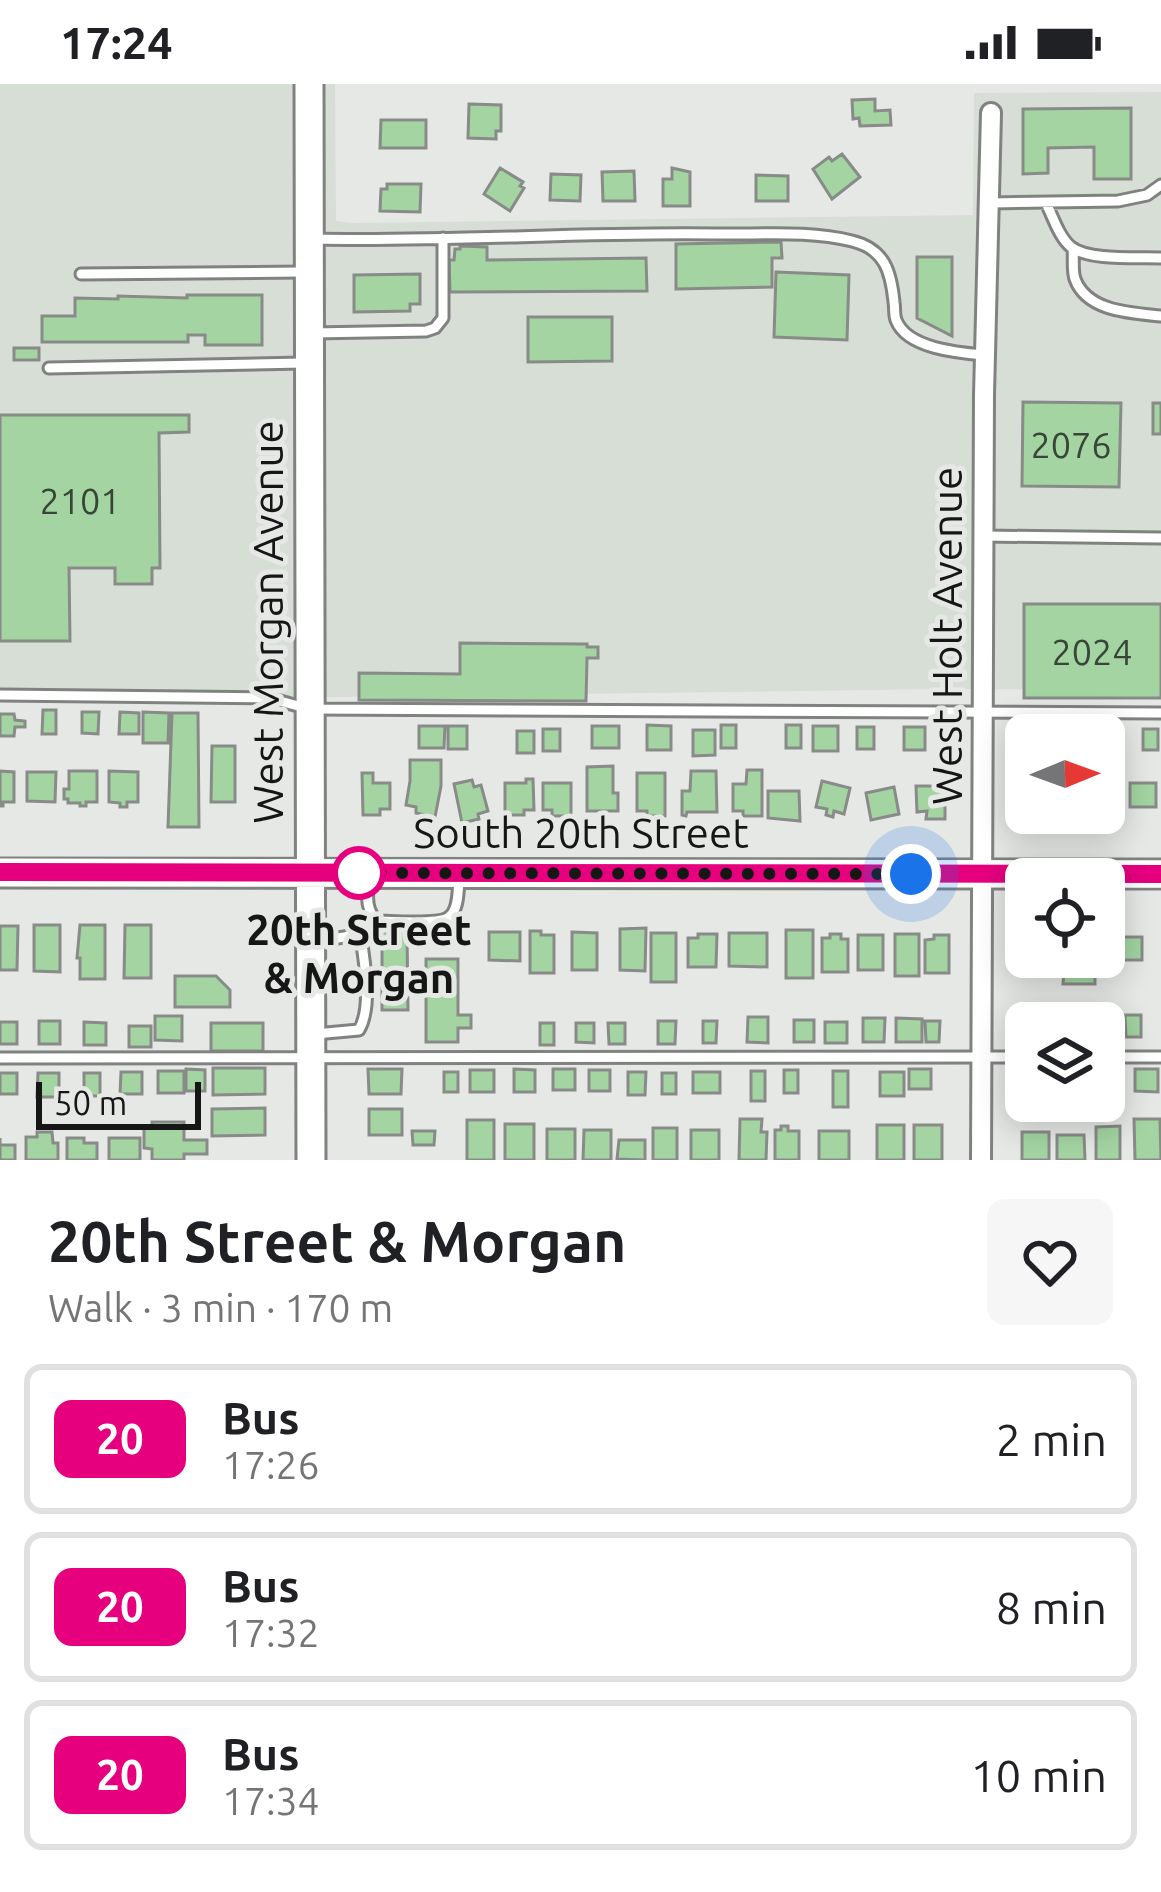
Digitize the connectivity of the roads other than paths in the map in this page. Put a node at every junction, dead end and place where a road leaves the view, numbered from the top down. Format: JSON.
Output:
{"nodes":[{"id":1,"x":308,"y":84,"type":"edge"},
{"id":2,"x":991,"y":112,"type":"dead end"},
{"id":3,"x":1161,"y":185,"type":"edge"},
{"id":4,"x":1046,"y":202,"type":"junction"},
{"id":5,"x":990,"y":203,"type":"junction"},
{"id":6,"x":442,"y":238,"type":"junction"},
{"id":7,"x":308,"y":239,"type":"junction"},
{"id":8,"x":1073,"y":249,"type":"junction"},
{"id":9,"x":1161,"y":257,"type":"edge"},
{"id":10,"x":309,"y":272,"type":"junction"},
{"id":11,"x":81,"y":274,"type":"dead end"},
{"id":12,"x":1161,"y":316,"type":"edge"},
{"id":13,"x":309,"y":333,"type":"junction"},
{"id":14,"x":986,"y":355,"type":"junction"},
{"id":15,"x":309,"y":363,"type":"junction"},
{"id":16,"x":49,"y":368,"type":"dead end"},
{"id":17,"x":983,"y":536,"type":"junction"},
{"id":18,"x":1161,"y":538,"type":"edge"},
{"id":19,"x":0,"y":695,"type":"edge"},
{"id":20,"x":309,"y":709,"type":"junction"},
{"id":21,"x":982,"y":712,"type":"junction"},
{"id":22,"x":1161,"y":713,"type":"edge"},
{"id":23,"x":0,"y":872,"type":"edge"},
{"id":24,"x":309,"y":873,"type":"junction"},
{"id":25,"x":368,"y":873,"type":"junction"},
{"id":26,"x":460,"y":873,"type":"junction"},
{"id":27,"x":980,"y":874,"type":"junction"},
{"id":28,"x":1161,"y":874,"type":"edge"},
{"id":29,"x":371,"y":916,"type":"junction"},
{"id":30,"x":360,"y":931,"type":"junction"},
{"id":31,"x":310,"y":940,"type":"junction"},
{"id":32,"x":310,"y":1046,"type":"junction"},
{"id":33,"x":1005,"y":1057,"type":"edge"},
{"id":34,"x":1125,"y":1057,"type":"edge"},
{"id":35,"x":1161,"y":1057,"type":"edge"},
{"id":36,"x":0,"y":1058,"type":"edge"},
{"id":37,"x":981,"y":1058,"type":"junction"},
{"id":38,"x":311,"y":1160,"type":"edge"},
{"id":39,"x":981,"y":1160,"type":"edge"}],
"edges":[{"from":1,"to":7,"type":"street","name":"West Morgan Avenue"},
{"from":2,"to":5,"type":"street","name":"West Holt Avenue"},
{"from":3,"to":4,"type":"lane"},
{"from":4,"to":5,"type":"lane"},
{"from":4,"to":8,"type":"lane"},
{"from":5,"to":14,"type":"street","name":"West Holt Avenue"},
{"from":6,"to":7,"type":"lane"},
{"from":6,"to":13,"type":"lane"},
{"from":6,"to":14,"type":"lane"},
{"from":7,"to":10,"type":"street","name":"West Morgan Avenue"},
{"from":8,"to":9,"type":"lane"},
{"from":8,"to":12,"type":"lane"},
{"from":10,"to":11,"type":"lane"},
{"from":10,"to":13,"type":"street","name":"West Morgan Avenue"},
{"from":13,"to":15,"type":"street","name":"West Morgan Avenue"},
{"from":14,"to":17,"type":"street","name":"West Holt Avenue"},
{"from":15,"to":16,"type":"lane"},
{"from":15,"to":20,"type":"street","name":"West Morgan Avenue"},
{"from":17,"to":18,"type":"lane"},
{"from":17,"to":21,"type":"street","name":"West Holt Avenue"},
{"from":19,"to":20,"type":"lane"},
{"from":20,"to":21,"type":"lane"},
{"from":20,"to":24,"type":"street","name":"West Morgan Avenue"},
{"from":21,"to":22,"type":"lane"},
{"from":21,"to":27,"type":"street","name":"West Holt Avenue"},
{"from":23,"to":24,"type":"street","name":"South 20th Street"},
{"from":24,"to":25,"type":"street","name":"South 20th Street"},
{"from":24,"to":31,"type":"street","name":"West Morgan Avenue"},
{"from":25,"to":26,"type":"street","name":"South 20th Street"},
{"from":25,"to":29,"type":"lane"},
{"from":26,"to":27,"type":"street","name":"South 20th Street"},
{"from":26,"to":29,"type":"lane"},
{"from":27,"to":28,"type":"street","name":"South 20th Street"},
{"from":27,"to":37,"type":"street","name":"West Holt Avenue"},
{"from":29,"to":30,"type":"lane"},
{"from":30,"to":31,"type":"lane"},
{"from":30,"to":32,"type":"lane"},
{"from":31,"to":32,"type":"street","name":"West Morgan Avenue"},
{"from":32,"to":36,"type":"lane"},
{"from":32,"to":37,"type":"lane"},
{"from":32,"to":38,"type":"street","name":"West Morgan Avenue"},
{"from":33,"to":37,"type":"lane"},
{"from":34,"to":35,"type":"lane"},
{"from":37,"to":39,"type":"street","name":"West Holt Avenue"}]}
